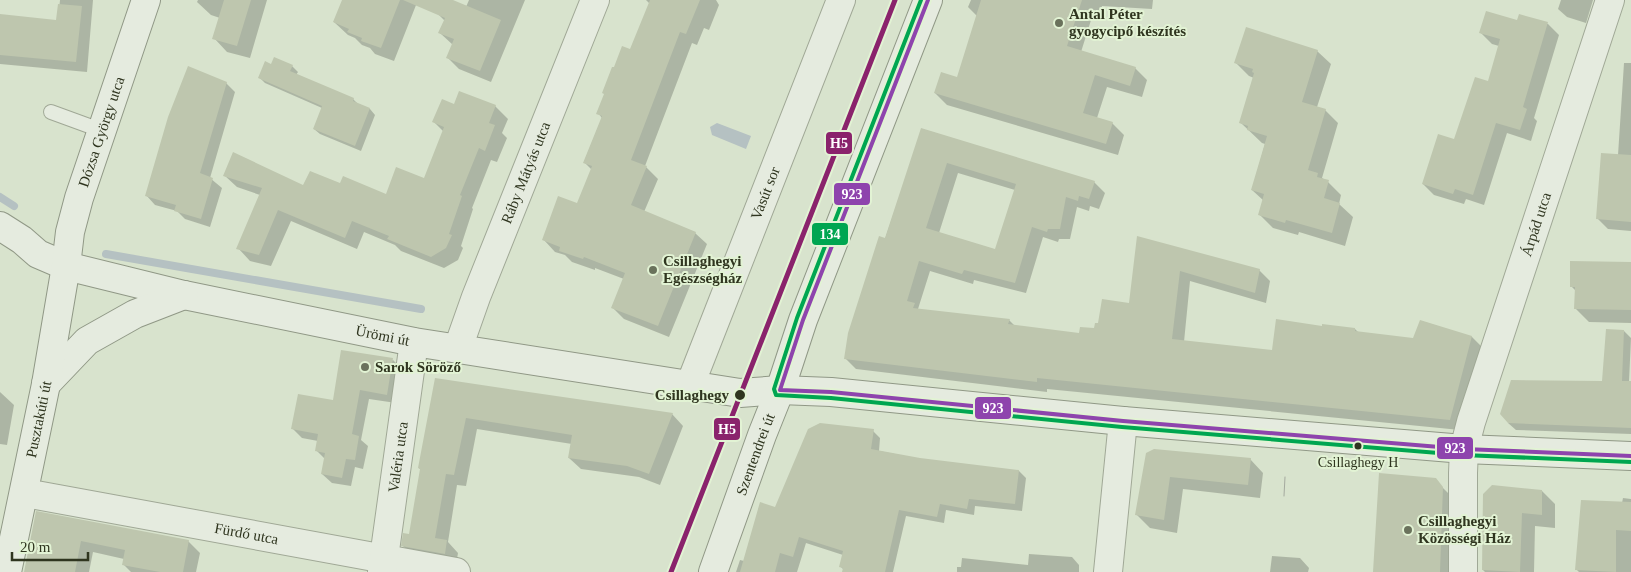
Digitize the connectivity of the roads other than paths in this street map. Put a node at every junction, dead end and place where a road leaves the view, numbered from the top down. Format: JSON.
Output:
{"nodes":[{"id":1,"x":146,"y":0,"type":"edge"},
{"id":2,"x":595,"y":0,"type":"edge"},
{"id":3,"x":840,"y":0,"type":"edge"},
{"id":4,"x":928,"y":0,"type":"edge"},
{"id":5,"x":1610,"y":0,"type":"edge"},
{"id":6,"x":51,"y":112,"type":"dead end"},
{"id":7,"x":102,"y":131,"type":"junction"},
{"id":8,"x":0,"y":226,"type":"edge"},
{"id":9,"x":66,"y":266,"type":"junction"},
{"id":10,"x":184,"y":295,"type":"junction"},
{"id":11,"x":414,"y":342,"type":"junction"},
{"id":12,"x":458,"y":348,"type":"junction"},
{"id":13,"x":46,"y":384,"type":"junction"},
{"id":14,"x":690,"y":385,"type":"junction"},
{"id":15,"x":780,"y":390,"type":"junction"},
{"id":16,"x":1123,"y":421,"type":"junction"},
{"id":17,"x":1464,"y":449,"type":"junction"},
{"id":18,"x":1631,"y":456,"type":"edge"},
{"id":19,"x":36,"y":495,"type":"dead end"},
{"id":20,"x":1109,"y":560,"type":"edge"},
{"id":21,"x":383,"y":565,"type":"edge"},
{"id":22,"x":7,"y":572,"type":"edge"},
{"id":23,"x":456,"y":572,"type":"edge"},
{"id":24,"x":713,"y":572,"type":"edge"},
{"id":25,"x":1463,"y":572,"type":"edge"}],
"edges":[{"from":1,"to":7,"type":"street","name":"Dózsa György utca"},
{"from":2,"to":12,"type":"street","name":"Ráby Mátyás utca"},
{"from":3,"to":14,"type":"street","name":"Vasút sor"},
{"from":4,"to":15,"type":"street","name":"Szentendrei út"},
{"from":5,"to":17,"type":"street","name":"Árpád utca"},
{"from":6,"to":7,"type":"lane"},
{"from":7,"to":9,"type":"street","name":"Dózsa György utca"},
{"from":8,"to":9,"type":"street","name":"Ürömi út"},
{"from":9,"to":10,"type":"street","name":"Ürömi út"},
{"from":9,"to":13,"type":"street","name":"Pusztakúti út"},
{"from":10,"to":11,"type":"street","name":"Ürömi út"},
{"from":10,"to":13,"type":"street"},
{"from":11,"to":12,"type":"street","name":"Ürömi út"},
{"from":11,"to":21,"type":"street","name":"Valéria utca"},
{"from":12,"to":14,"type":"street","name":"Ürömi út"},
{"from":13,"to":22,"type":"street","name":"Pusztakúti út"},
{"from":14,"to":15,"type":"street","name":"Ürömi út"},
{"from":15,"to":16,"type":"street","name":"Ürömi út"},
{"from":15,"to":24,"type":"street","name":"Szentendrei út"},
{"from":16,"to":17,"type":"street","name":"Ürömi út"},
{"from":16,"to":20,"type":"street"},
{"from":17,"to":18,"type":"street","name":"Ürömi út"},
{"from":17,"to":25,"type":"street","name":"Árpád utca"},
{"from":19,"to":21,"type":"street","name":"Fürdő utca"},
{"from":21,"to":23,"type":"street","name":"Fürdő utca"}]}
